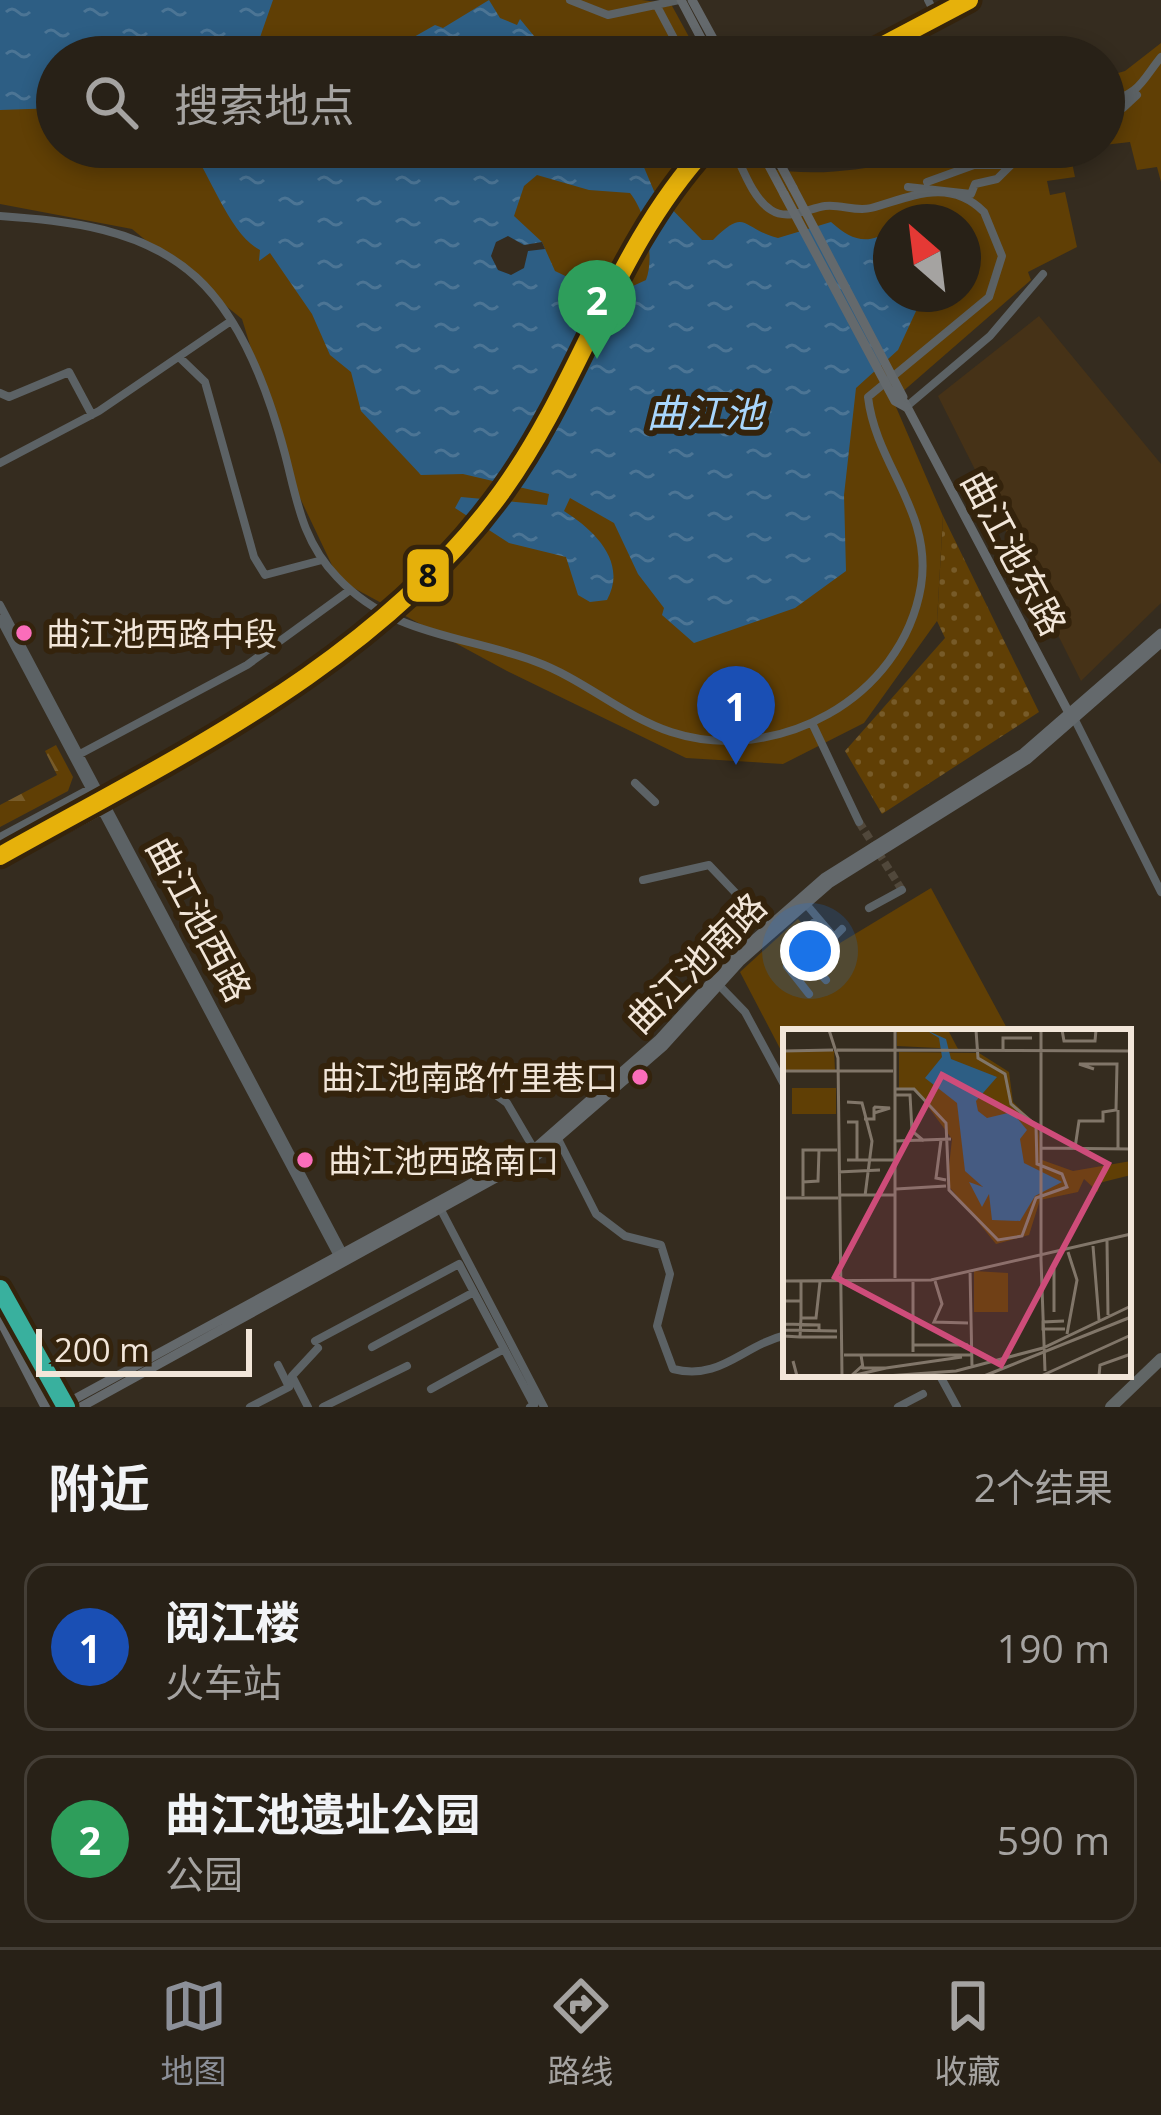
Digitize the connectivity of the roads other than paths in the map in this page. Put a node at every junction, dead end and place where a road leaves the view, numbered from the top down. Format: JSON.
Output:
{"nodes":[{"id":1,"x":570,"y":0,"type":"edge"},
{"id":2,"x":680,"y":0,"type":"edge"},
{"id":3,"x":692,"y":0,"type":"edge"},
{"id":4,"x":928,"y":0,"type":"edge"},
{"id":5,"x":962,"y":0,"type":"edge"},
{"id":6,"x":658,"y":8,"type":"junction"},
{"id":7,"x":935,"y":14,"type":"junction"},
{"id":8,"x":673,"y":36,"type":"edge"},
{"id":9,"x":700,"y":36,"type":"edge"},
{"id":10,"x":712,"y":36,"type":"edge"},
{"id":11,"x":894,"y":36,"type":"edge"},
{"id":12,"x":1161,"y":57,"type":"edge"},
{"id":13,"x":1161,"y":71,"type":"edge"},
{"id":14,"x":1125,"y":98,"type":"edge"},
{"id":15,"x":1125,"y":107,"type":"edge"},
{"id":16,"x":743,"y":168,"type":"edge"},
{"id":17,"x":770,"y":168,"type":"edge"},
{"id":18,"x":783,"y":168,"type":"edge"},
{"id":19,"x":965,"y":168,"type":"edge"},
{"id":20,"x":1007,"y":168,"type":"edge"},
{"id":21,"x":0,"y":216,"type":"edge"},
{"id":22,"x":1043,"y":274,"type":"dead end"},
{"id":23,"x":231,"y":321,"type":"junction"},
{"id":24,"x":179,"y":356,"type":"junction"},
{"id":25,"x":0,"y":393,"type":"edge"},
{"id":26,"x":905,"y":402,"type":"junction"},
{"id":27,"x":92,"y":415,"type":"junction"},
{"id":28,"x":0,"y":463,"type":"edge"},
{"id":29,"x":323,"y":560,"type":"junction"},
{"id":30,"x":350,"y":590,"type":"junction"},
{"id":31,"x":0,"y":605,"type":"edge"},
{"id":32,"x":0,"y":619,"type":"edge"},
{"id":33,"x":1161,"y":632,"type":"edge"},
{"id":34,"x":1161,"y":643,"type":"edge"},
{"id":35,"x":1072,"y":718,"type":"junction"},
{"id":36,"x":812,"y":723,"type":"junction"},
{"id":37,"x":80,"y":754,"type":"junction"},
{"id":38,"x":635,"y":783,"type":"dead end"},
{"id":39,"x":100,"y":798,"type":"junction"},
{"id":40,"x":655,"y":802,"type":"dead end"},
{"id":41,"x":859,"y":823,"type":"tunnel mouth"},
{"id":42,"x":0,"y":837,"type":"edge"},
{"id":43,"x":0,"y":851,"type":"edge"},
{"id":44,"x":0,"y":865,"type":"edge"},
{"id":45,"x":643,"y":880,"type":"dead end"},
{"id":46,"x":902,"y":890,"type":"dead end"},
{"id":47,"x":1161,"y":892,"type":"edge"},
{"id":48,"x":806,"y":904,"type":"junction"},
{"id":49,"x":869,"y":908,"type":"dead end"},
{"id":50,"x":818,"y":919,"type":"junction"},
{"id":51,"x":768,"y":927,"type":"junction"},
{"id":52,"x":842,"y":929,"type":"dead end"},
{"id":53,"x":803,"y":932,"type":"dead end"},
{"id":54,"x":802,"y":953,"type":"dead end"},
{"id":55,"x":787,"y":966,"type":"dead end"},
{"id":56,"x":826,"y":980,"type":"dead end"},
{"id":57,"x":717,"y":982,"type":"junction"},
{"id":58,"x":809,"y":994,"type":"dead end"},
{"id":59,"x":467,"y":1074,"type":"dead end"},
{"id":60,"x":783,"y":1082,"type":"edge"},
{"id":61,"x":558,"y":1139,"type":"junction"},
{"id":62,"x":534,"y":1149,"type":"junction"},
{"id":63,"x":441,"y":1210,"type":"junction"},
{"id":64,"x":342,"y":1258,"type":"junction"},
{"id":65,"x":475,"y":1292,"type":"junction"},
{"id":66,"x":0,"y":1305,"type":"edge"},
{"id":67,"x":0,"y":1320,"type":"edge"},
{"id":68,"x":783,"y":1335,"type":"edge"},
{"id":69,"x":372,"y":1347,"type":"dead end"},
{"id":70,"x":505,"y":1349,"type":"junction"},
{"id":71,"x":1161,"y":1360,"type":"edge"},
{"id":72,"x":278,"y":1365,"type":"dead end"},
{"id":73,"x":407,"y":1366,"type":"dead end"},
{"id":74,"x":942,"y":1377,"type":"edge"},
{"id":75,"x":431,"y":1389,"type":"dead end"},
{"id":76,"x":923,"y":1394,"type":"dead end"},
{"id":77,"x":536,"y":1406,"type":"edge"},
{"id":78,"x":45,"y":1407,"type":"edge"},
{"id":79,"x":57,"y":1407,"type":"edge"},
{"id":80,"x":81,"y":1407,"type":"edge"},
{"id":81,"x":250,"y":1407,"type":"edge"},
{"id":82,"x":308,"y":1407,"type":"edge"},
{"id":83,"x":323,"y":1407,"type":"edge"},
{"id":84,"x":898,"y":1407,"type":"edge"},
{"id":85,"x":957,"y":1407,"type":"edge"},
{"id":86,"x":1111,"y":1407,"type":"edge"}],
"edges":[{"from":1,"to":6,"type":"street"},
{"from":2,"to":6,"type":"street"},
{"from":2,"to":9,"type":"main road"},
{"from":3,"to":10,"type":"main road"},
{"from":4,"to":7,"type":"street"},
{"from":5,"to":7,"type":"street"},
{"from":6,"to":8,"type":"street"},
{"from":7,"to":11,"type":"street"},
{"from":12,"to":14,"type":"street"},
{"from":13,"to":15,"type":"street"},
{"from":16,"to":36,"type":"street"},
{"from":17,"to":26,"type":"main road","name":"曲江池东路","bridge":true},
{"from":18,"to":26,"type":"main road","name":"曲江池东路","bridge":true},
{"from":19,"to":20,"type":"street"},
{"from":21,"to":23,"type":"street"},
{"from":22,"to":26,"type":"street"},
{"from":23,"to":24,"type":"street"},
{"from":23,"to":29,"type":"street"},
{"from":24,"to":27,"type":"street"},
{"from":24,"to":29,"type":"street"},
{"from":25,"to":27,"type":"street"},
{"from":26,"to":35,"type":"main road","name":"曲江池东路"},
{"from":27,"to":28,"type":"street"},
{"from":29,"to":30,"type":"street"},
{"from":30,"to":36,"type":"street"},
{"from":30,"to":37,"type":"street"},
{"from":31,"to":37,"type":"street","name":"曲江池西路"},
{"from":32,"to":39,"type":"street","name":"曲江池西路"},
{"from":33,"to":35,"type":"main road","name":"曲江池南路"},
{"from":34,"to":35,"type":"main road","name":"曲江池南路"},
{"from":35,"to":47,"type":"street"},
{"from":35,"to":48,"type":"main road","name":"曲江池南路"},
{"from":35,"to":51,"type":"main road","name":"曲江池南路"},
{"from":36,"to":41,"type":"street"},
{"from":37,"to":39,"type":"street","name":"曲江池西路"},
{"from":38,"to":40,"type":"street"},
{"from":39,"to":42,"type":"street"},
{"from":39,"to":43,"type":"street"},
{"from":39,"to":44,"type":"street"},
{"from":39,"to":64,"type":"street","name":"曲江池西路"},
{"from":45,"to":51,"type":"street"},
{"from":46,"to":49,"type":"street"},
{"from":48,"to":50,"type":"street"},
{"from":48,"to":57,"type":"main road","name":"曲江池南路"},
{"from":50,"to":52,"type":"street"},
{"from":50,"to":53,"type":"street"},
{"from":51,"to":57,"type":"main road","name":"曲江池南路"},
{"from":54,"to":56,"type":"street"},
{"from":55,"to":58,"type":"street"},
{"from":57,"to":60,"type":"street"},
{"from":57,"to":61,"type":"main road","name":"曲江池南路"},
{"from":57,"to":62,"type":"main road","name":"曲江池南路"},
{"from":59,"to":62,"type":"street"},
{"from":61,"to":63,"type":"main road","name":"曲江池南路"},
{"from":61,"to":68,"type":"street"},
{"from":62,"to":64,"type":"main road","name":"曲江池南路"},
{"from":63,"to":64,"type":"main road","name":"曲江池南路"},
{"from":63,"to":77,"type":"street"},
{"from":64,"to":79,"type":"main road","name":"曲江池南路"},
{"from":64,"to":80,"type":"main road","name":"曲江池南路"},
{"from":65,"to":69,"type":"street"},
{"from":65,"to":70,"type":"street"},
{"from":65,"to":82,"type":"street"},
{"from":66,"to":79,"type":"main road"},
{"from":67,"to":78,"type":"main road"},
{"from":70,"to":75,"type":"street"},
{"from":70,"to":77,"type":"street"},
{"from":71,"to":86,"type":"highway"},
{"from":72,"to":81,"type":"street"},
{"from":73,"to":83,"type":"street"},
{"from":74,"to":85,"type":"street"},
{"from":76,"to":84,"type":"street"}]}
